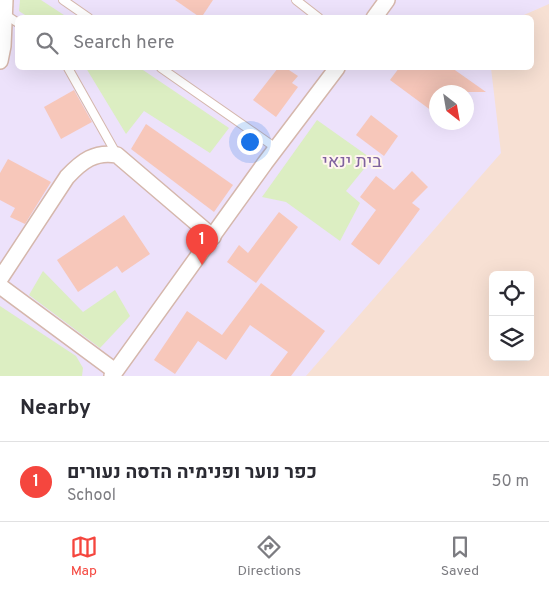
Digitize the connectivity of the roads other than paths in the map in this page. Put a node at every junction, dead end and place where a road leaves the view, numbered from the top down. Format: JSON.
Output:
{"nodes":[{"id":1,"x":64,"y":0,"type":"edge"},
{"id":2,"x":296,"y":0,"type":"edge"},
{"id":3,"x":387,"y":0,"type":"edge"},
{"id":4,"x":9,"y":13,"type":"edge"},
{"id":5,"x":85,"y":15,"type":"edge"},
{"id":6,"x":316,"y":15,"type":"edge"},
{"id":7,"x":376,"y":15,"type":"edge"},
{"id":8,"x":0,"y":61,"type":"edge"},
{"id":9,"x":69,"y":70,"type":"edge"},
{"id":10,"x":164,"y":70,"type":"edge"},
{"id":11,"x":335,"y":70,"type":"edge"},
{"id":12,"x":276,"y":148,"type":"junction"},
{"id":13,"x":117,"y":155,"type":"junction"},
{"id":14,"x":213,"y":237,"type":"junction"},
{"id":15,"x":0,"y":279,"type":"edge"},
{"id":16,"x":0,"y":286,"type":"edge"},
{"id":17,"x":113,"y":374,"type":"edge"}],
"edges":[{"from":1,"to":5,"type":"lane"},
{"from":2,"to":6,"type":"lane"},
{"from":3,"to":7,"type":"street"},
{"from":4,"to":8,"type":"street"},
{"from":9,"to":13,"type":"lane"},
{"from":10,"to":12,"type":"lane"},
{"from":11,"to":12,"type":"street"},
{"from":12,"to":14,"type":"street"},
{"from":13,"to":14,"type":"street"},
{"from":13,"to":15,"type":"street"},
{"from":14,"to":17,"type":"street"},
{"from":16,"to":17,"type":"street"}]}
